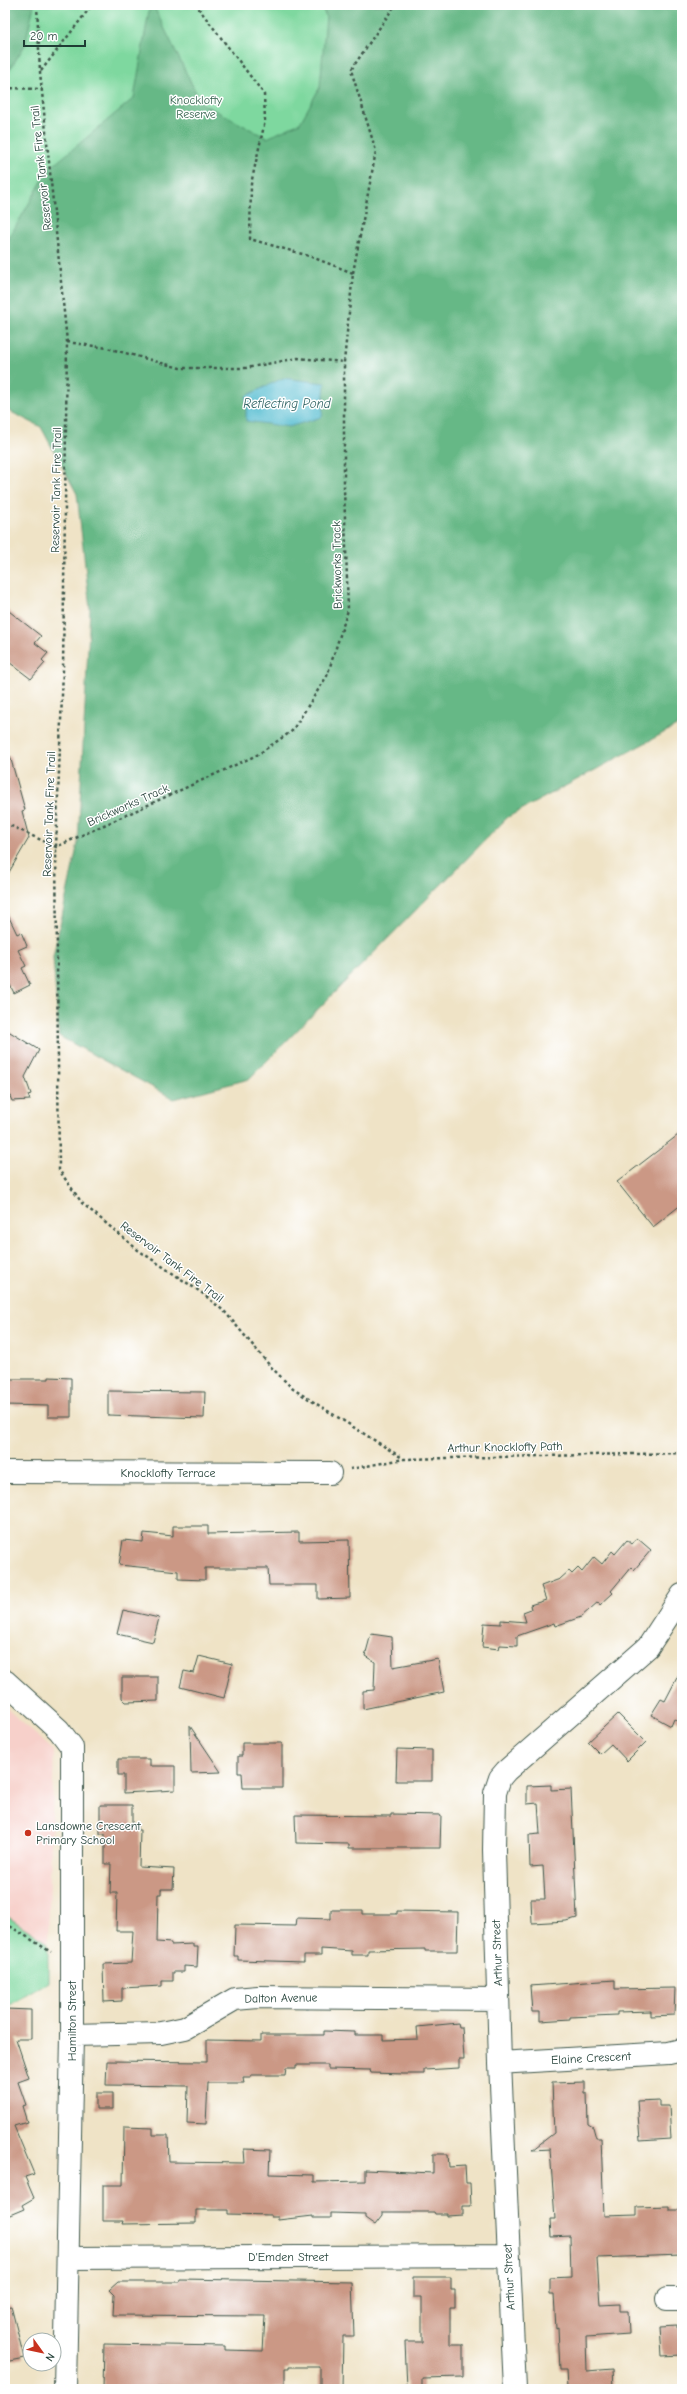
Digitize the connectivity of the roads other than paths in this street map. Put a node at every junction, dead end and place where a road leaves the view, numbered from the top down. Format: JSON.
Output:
{"nodes":[{"id":1,"x":5,"y":1472,"type":"edge"},
{"id":2,"x":330,"y":1473,"type":"road end"},
{"id":3,"x":682,"y":1595,"type":"edge"},
{"id":4,"x":5,"y":1681,"type":"edge"},
{"id":5,"x":498,"y":1999,"type":"junction"},
{"id":6,"x":72,"y":2035,"type":"junction"},
{"id":7,"x":682,"y":2050,"type":"edge"},
{"id":8,"x":500,"y":2063,"type":"junction"},
{"id":9,"x":507,"y":2256,"type":"junction"},
{"id":10,"x":69,"y":2258,"type":"junction"},
{"id":11,"x":65,"y":2389,"type":"edge"},
{"id":12,"x":515,"y":2389,"type":"edge"}],
"edges":[{"from":1,"to":2,"type":"street","name":"Knocklofty Terrace"},
{"from":3,"to":5,"type":"street","name":"Arthur Street"},
{"from":4,"to":6,"type":"street","name":"Hamilton Street"},
{"from":5,"to":6,"type":"street","name":"Dalton Avenue"},
{"from":5,"to":8,"type":"street","name":"Arthur Street"},
{"from":6,"to":10,"type":"street","name":"Hamilton Street"},
{"from":7,"to":8,"type":"street","name":"Elaine Crescent"},
{"from":8,"to":9,"type":"street","name":"Arthur Street"},
{"from":9,"to":10,"type":"street","name":"D'Emden Street"},
{"from":9,"to":12,"type":"street","name":"Arthur Street"},
{"from":10,"to":11,"type":"street","name":"Hamilton Street"}]}
